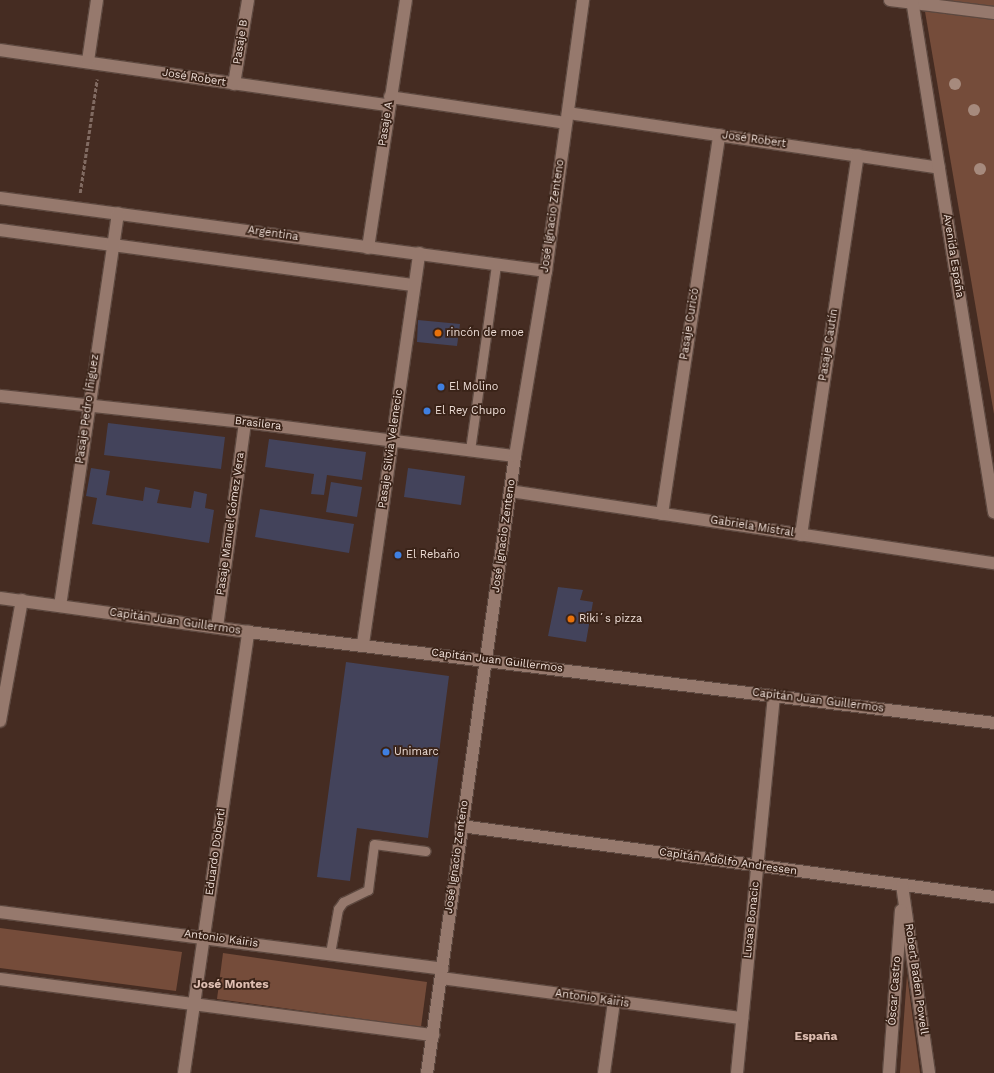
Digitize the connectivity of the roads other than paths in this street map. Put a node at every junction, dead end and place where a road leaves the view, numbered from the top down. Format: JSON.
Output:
{"nodes":[{"id":1,"x":97,"y":0,"type":"edge"},
{"id":2,"x":248,"y":0,"type":"edge"},
{"id":3,"x":406,"y":0,"type":"edge"},
{"id":4,"x":583,"y":0,"type":"edge"},
{"id":5,"x":890,"y":0,"type":"edge"},
{"id":6,"x":912,"y":2,"type":"edge"},
{"id":7,"x":994,"y":13,"type":"edge"},
{"id":8,"x":0,"y":50,"type":"edge"},
{"id":9,"x":94,"y":62,"type":"junction"},
{"id":10,"x":234,"y":84,"type":"junction"},
{"id":11,"x":389,"y":101,"type":"junction"},
{"id":12,"x":567,"y":118,"type":"junction"},
{"id":13,"x":719,"y":135,"type":"junction"},
{"id":14,"x":858,"y":155,"type":"junction"},
{"id":15,"x":940,"y":168,"type":"junction"},
{"id":16,"x":0,"y":198,"type":"edge"},
{"id":17,"x":118,"y":213,"type":"junction"},
{"id":18,"x":0,"y":230,"type":"edge"},
{"id":19,"x":113,"y":245,"type":"junction"},
{"id":20,"x":368,"y":248,"type":"junction"},
{"id":21,"x":419,"y":253,"type":"junction"},
{"id":22,"x":496,"y":264,"type":"junction"},
{"id":23,"x":546,"y":271,"type":"junction"},
{"id":24,"x":414,"y":284,"type":"junction"},
{"id":25,"x":0,"y":396,"type":"edge"},
{"id":26,"x":88,"y":405,"type":"junction"},
{"id":27,"x":245,"y":422,"type":"junction"},
{"id":28,"x":393,"y":439,"type":"junction"},
{"id":29,"x":470,"y":450,"type":"junction"},
{"id":30,"x":516,"y":456,"type":"junction"},
{"id":31,"x":510,"y":491,"type":"junction"},
{"id":32,"x":994,"y":512,"type":"edge"},
{"id":33,"x":662,"y":514,"type":"junction"},
{"id":34,"x":801,"y":534,"type":"junction"},
{"id":35,"x":994,"y":563,"type":"edge"},
{"id":36,"x":0,"y":598,"type":"edge"},
{"id":37,"x":22,"y":600,"type":"junction"},
{"id":38,"x":60,"y":606,"type":"junction"},
{"id":39,"x":217,"y":627,"type":"junction"},
{"id":40,"x":248,"y":632,"type":"junction"},
{"id":41,"x":363,"y":644,"type":"junction"},
{"id":42,"x":486,"y":660,"type":"junction"},
{"id":43,"x":774,"y":696,"type":"junction"},
{"id":44,"x":0,"y":721,"type":"edge"},
{"id":45,"x":994,"y":723,"type":"edge"},
{"id":46,"x":461,"y":826,"type":"junction"},
{"id":47,"x":426,"y":851,"type":"dead end"},
{"id":48,"x":757,"y":865,"type":"junction"},
{"id":49,"x":902,"y":885,"type":"junction"},
{"id":50,"x":994,"y":897,"type":"edge"},
{"id":51,"x":0,"y":912,"type":"edge"},
{"id":52,"x":204,"y":936,"type":"junction"},
{"id":53,"x":330,"y":954,"type":"junction"},
{"id":54,"x":442,"y":973,"type":"junction"},
{"id":55,"x":0,"y":979,"type":"edge"},
{"id":56,"x":614,"y":1002,"type":"junction"},
{"id":57,"x":194,"y":1004,"type":"junction"},
{"id":58,"x":742,"y":1018,"type":"junction"},
{"id":59,"x":432,"y":1034,"type":"junction"},
{"id":60,"x":184,"y":1073,"type":"edge"},
{"id":61,"x":427,"y":1073,"type":"edge"},
{"id":62,"x":604,"y":1073,"type":"edge"},
{"id":63,"x":737,"y":1073,"type":"edge"},
{"id":64,"x":889,"y":1073,"type":"edge"},
{"id":65,"x":929,"y":1073,"type":"edge"}],
"edges":[{"from":1,"to":9,"type":"street"},
{"from":2,"to":10,"type":"street","name":"Pasaje B"},
{"from":3,"to":11,"type":"street","name":"Pasaje A"},
{"from":4,"to":12,"type":"street","name":"José Ignacio Zenteno"},
{"from":5,"to":6,"type":"street"},
{"from":6,"to":7,"type":"street"},
{"from":6,"to":15,"type":"street","name":"Avenida España"},
{"from":8,"to":9,"type":"street","name":"José Robert"},
{"from":9,"to":10,"type":"street","name":"José Robert"},
{"from":10,"to":11,"type":"street","name":"José Robert"},
{"from":11,"to":12,"type":"street","name":"José Robert"},
{"from":11,"to":20,"type":"street","name":"Pasaje A"},
{"from":12,"to":13,"type":"street","name":"José Robert"},
{"from":12,"to":23,"type":"street","name":"José Ignacio Zenteno"},
{"from":13,"to":14,"type":"street","name":"José Robert"},
{"from":13,"to":33,"type":"street","name":"Pasaje Curicó"},
{"from":14,"to":15,"type":"street","name":"José Robert"},
{"from":14,"to":34,"type":"street","name":"Pasaje Cautín"},
{"from":15,"to":32,"type":"street","name":"Avenida España"},
{"from":16,"to":17,"type":"street","name":"Argentina"},
{"from":17,"to":19,"type":"street","name":"Pasaje Pedro Íñiguez"},
{"from":17,"to":20,"type":"street","name":"Argentina"},
{"from":18,"to":19,"type":"street"},
{"from":19,"to":24,"type":"street"},
{"from":19,"to":26,"type":"street","name":"Pasaje Pedro Íñiguez"},
{"from":20,"to":21,"type":"street","name":"Argentina"},
{"from":21,"to":22,"type":"street","name":"Argentina"},
{"from":21,"to":24,"type":"street","name":"Pasaje Silvia Velenecic"},
{"from":22,"to":23,"type":"street","name":"Argentina"},
{"from":22,"to":29,"type":"lane"},
{"from":23,"to":30,"type":"street","name":"José Ignacio Zenteno"},
{"from":24,"to":28,"type":"street","name":"Pasaje Silvia Velenecic"},
{"from":25,"to":26,"type":"street","name":"Brasilera"},
{"from":26,"to":27,"type":"street","name":"Brasilera"},
{"from":26,"to":38,"type":"street","name":"Pasaje Pedro Íñiguez"},
{"from":27,"to":28,"type":"street","name":"Brasilera"},
{"from":27,"to":39,"type":"street","name":"Pasaje Manuel Gómez Vera"},
{"from":28,"to":29,"type":"street","name":"Brasilera"},
{"from":28,"to":41,"type":"street","name":"Pasaje Silvia Velenecic"},
{"from":29,"to":30,"type":"street","name":"Brasilera"},
{"from":30,"to":31,"type":"street","name":"José Ignacio Zenteno"},
{"from":31,"to":33,"type":"street","name":"Gabriela Mistral"},
{"from":31,"to":42,"type":"street","name":"José Ignacio Zenteno"},
{"from":33,"to":34,"type":"street","name":"Gabriela Mistral"},
{"from":34,"to":35,"type":"street","name":"Gabriela Mistral"},
{"from":36,"to":37,"type":"street","name":"Capitán Juan Guillermos"},
{"from":37,"to":38,"type":"street","name":"Capitán Juan Guillermos"},
{"from":37,"to":44,"type":"street"},
{"from":38,"to":39,"type":"street","name":"Capitán Juan Guillermos"},
{"from":39,"to":40,"type":"street","name":"Capitán Juan Guillermos"},
{"from":40,"to":41,"type":"street","name":"Capitán Juan Guillermos"},
{"from":40,"to":52,"type":"street","name":"Eduardo Doberti"},
{"from":41,"to":42,"type":"street","name":"Capitán Juan Guillermos"},
{"from":42,"to":43,"type":"street","name":"Capitán Juan Guillermos"},
{"from":42,"to":46,"type":"street","name":"José Ignacio Zenteno"},
{"from":43,"to":45,"type":"street","name":"Capitán Juan Guillermos"},
{"from":43,"to":48,"type":"street","name":"Lucas Bonacic"},
{"from":46,"to":48,"type":"street","name":"Capitán Adolfo Andressen"},
{"from":46,"to":54,"type":"street","name":"José Ignacio Zenteno"},
{"from":47,"to":53,"type":"lane"},
{"from":48,"to":49,"type":"street","name":"Capitán Adolfo Andressen"},
{"from":48,"to":58,"type":"street","name":"Lucas Bonacic"},
{"from":49,"to":50,"type":"street","name":"Capitán Adolfo Andressen"},
{"from":49,"to":64,"type":"street","name":"Óscar Castro"},
{"from":49,"to":65,"type":"street","name":"Robert Baden Powell"},
{"from":51,"to":52,"type":"street","name":"Antonio Kairis"},
{"from":52,"to":53,"type":"street","name":"Antonio Kairis"},
{"from":52,"to":57,"type":"street","name":"Eduardo Doberti"},
{"from":53,"to":54,"type":"street","name":"Antonio Kairis"},
{"from":54,"to":56,"type":"street","name":"Antonio Kairis"},
{"from":54,"to":59,"type":"street","name":"José Ignacio Zenteno"},
{"from":55,"to":57,"type":"street"},
{"from":56,"to":58,"type":"street","name":"Antonio Kairis"},
{"from":56,"to":62,"type":"street"},
{"from":57,"to":59,"type":"street"},
{"from":57,"to":60,"type":"street","name":"Eduardo Doberti"},
{"from":58,"to":63,"type":"street","name":"Lucas Bonacic"},
{"from":59,"to":61,"type":"street","name":"José Ignacio Zenteno"}]}
